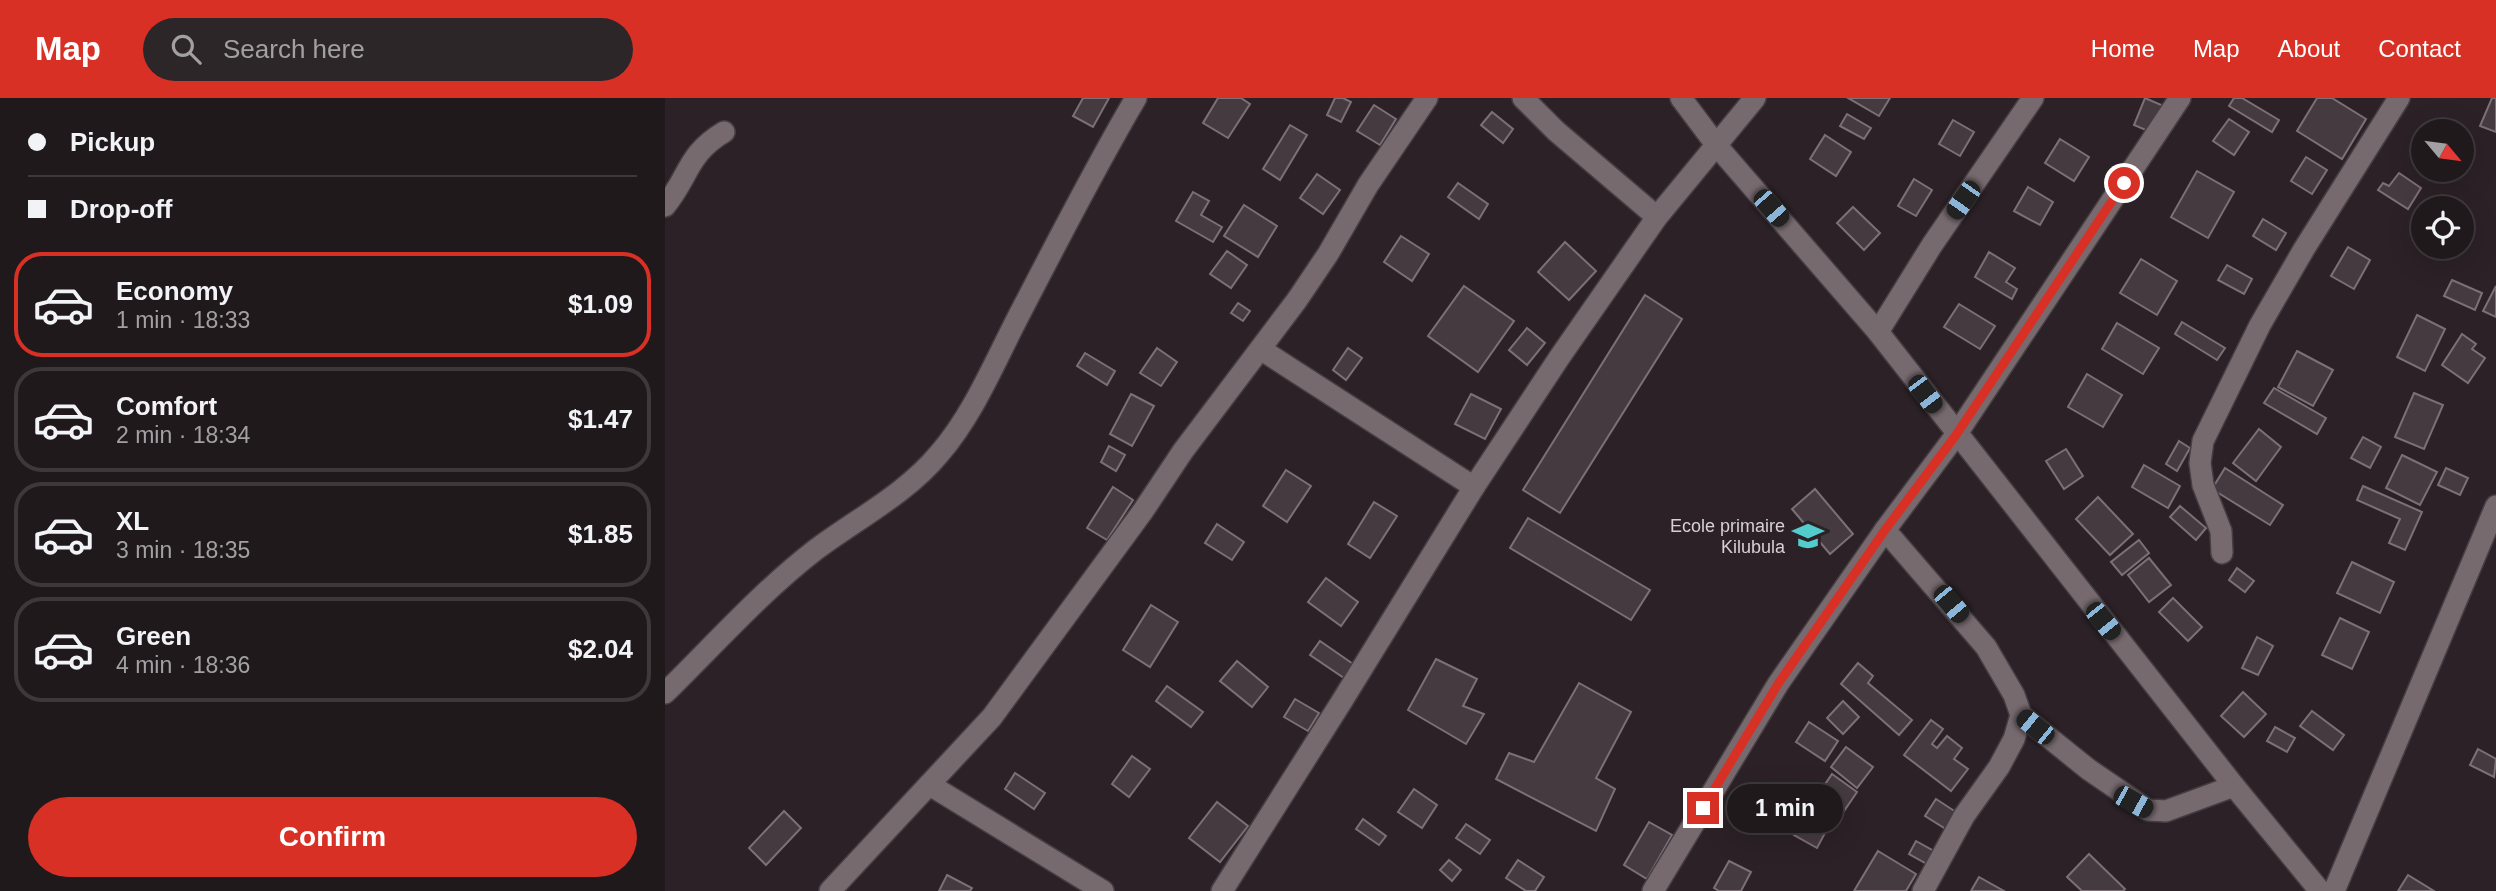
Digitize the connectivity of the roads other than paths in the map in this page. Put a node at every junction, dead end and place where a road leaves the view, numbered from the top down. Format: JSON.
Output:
{"nodes":[{"id":1,"x":1136,"y":98,"type":"edge"},
{"id":2,"x":1427,"y":98,"type":"edge"},
{"id":3,"x":1523,"y":98,"type":"edge"},
{"id":4,"x":1681,"y":98,"type":"edge"},
{"id":5,"x":1755,"y":98,"type":"edge"},
{"id":6,"x":2033,"y":98,"type":"edge"},
{"id":7,"x":2180,"y":98,"type":"edge"},
{"id":8,"x":2399,"y":98,"type":"edge"},
{"id":9,"x":724,"y":132,"type":"dead end"},
{"id":10,"x":1717,"y":146,"type":"junction"},
{"id":11,"x":665,"y":206,"type":"edge"},
{"id":12,"x":1657,"y":217,"type":"junction"},
{"id":13,"x":1878,"y":332,"type":"junction"},
{"id":14,"x":1262,"y":349,"type":"junction"},
{"id":15,"x":1956,"y":435,"type":"junction"},
{"id":16,"x":1473,"y":487,"type":"junction"},
{"id":17,"x":2496,"y":506,"type":"edge"},
{"id":18,"x":1885,"y":530,"type":"junction"},
{"id":19,"x":2222,"y":553,"type":"dead end"},
{"id":20,"x":665,"y":693,"type":"edge"},
{"id":21,"x":2021,"y":715,"type":"junction"},
{"id":22,"x":930,"y":785,"type":"junction"},
{"id":23,"x":2234,"y":786,"type":"junction"},
{"id":24,"x":830,"y":891,"type":"edge"},
{"id":25,"x":1103,"y":891,"type":"edge"},
{"id":26,"x":1222,"y":891,"type":"edge"},
{"id":27,"x":1653,"y":891,"type":"edge"},
{"id":28,"x":1923,"y":891,"type":"edge"},
{"id":29,"x":2320,"y":891,"type":"edge"},
{"id":30,"x":2333,"y":891,"type":"edge"}],
"edges":[{"from":1,"to":20,"type":"street"},
{"from":2,"to":14,"type":"street"},
{"from":3,"to":12,"type":"street"},
{"from":4,"to":10,"type":"street"},
{"from":5,"to":10,"type":"street"},
{"from":6,"to":13,"type":"street"},
{"from":7,"to":15,"type":"street"},
{"from":8,"to":19,"type":"street"},
{"from":9,"to":11,"type":"street"},
{"from":10,"to":12,"type":"street"},
{"from":10,"to":13,"type":"street"},
{"from":12,"to":16,"type":"street"},
{"from":13,"to":15,"type":"street"},
{"from":14,"to":16,"type":"street"},
{"from":14,"to":22,"type":"street"},
{"from":15,"to":18,"type":"street"},
{"from":15,"to":23,"type":"street"},
{"from":16,"to":26,"type":"street"},
{"from":17,"to":30,"type":"street"},
{"from":18,"to":21,"type":"street"},
{"from":18,"to":27,"type":"street"},
{"from":21,"to":23,"type":"street"},
{"from":21,"to":28,"type":"street"},
{"from":22,"to":24,"type":"street"},
{"from":22,"to":25,"type":"street"},
{"from":23,"to":29,"type":"street"}]}
